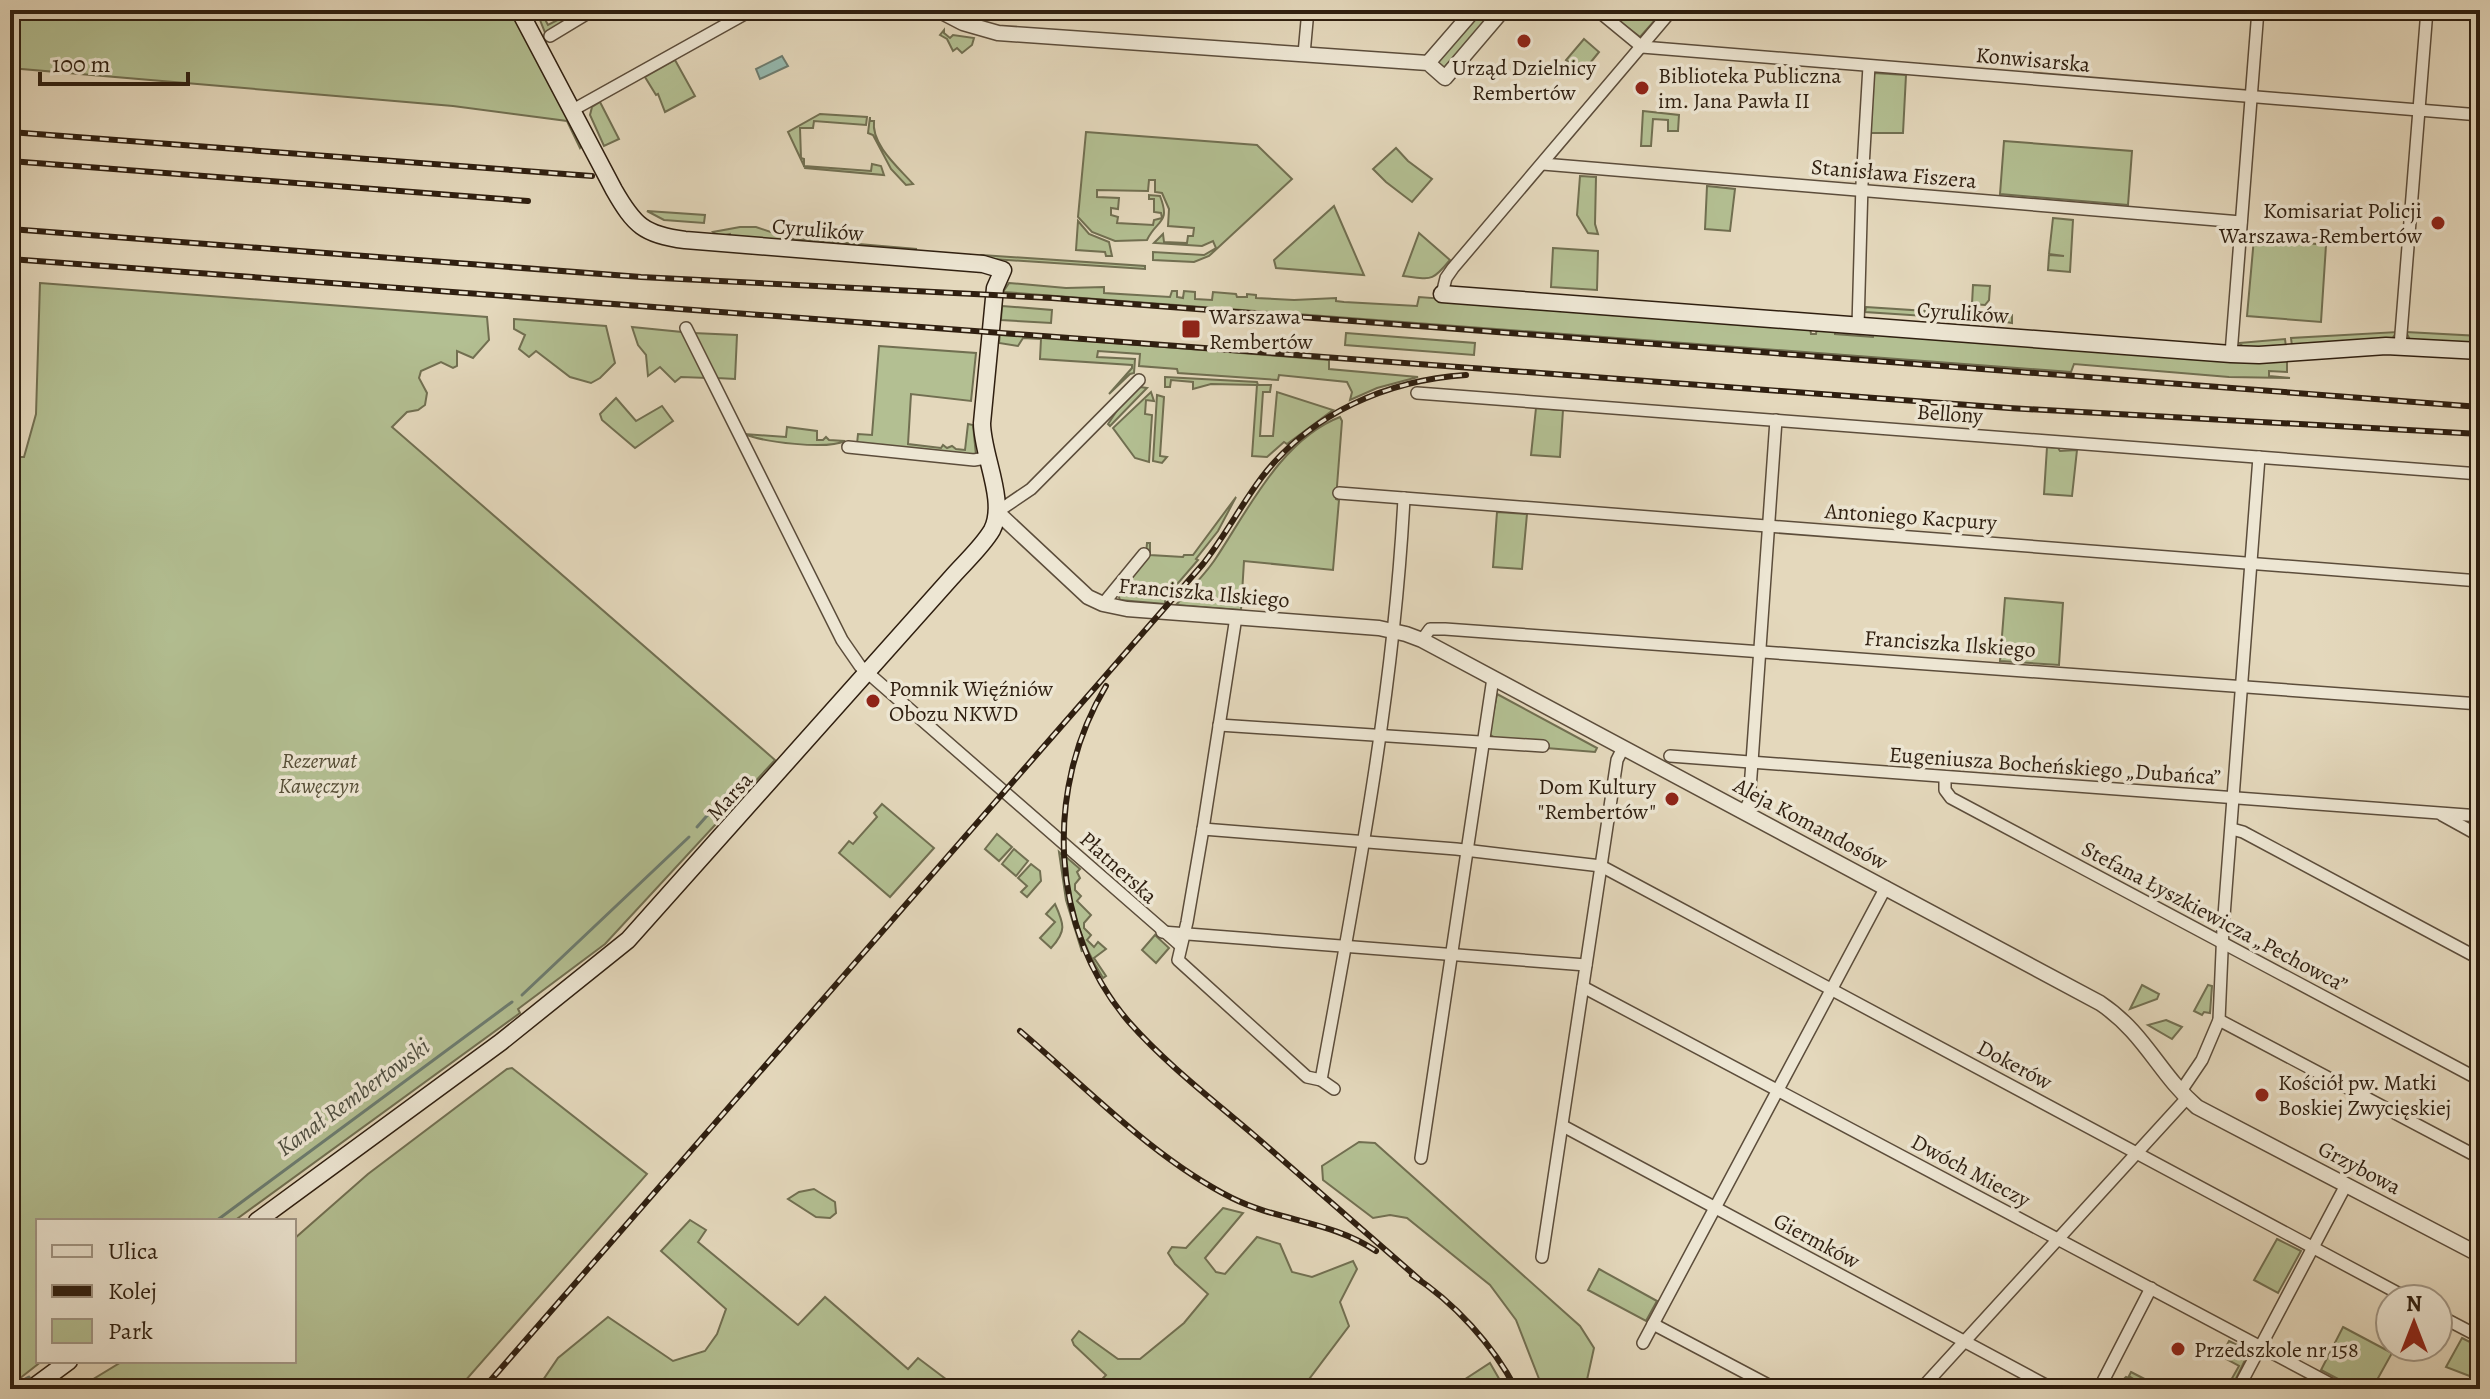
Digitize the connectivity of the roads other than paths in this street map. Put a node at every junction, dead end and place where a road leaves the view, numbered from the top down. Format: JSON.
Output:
{"nodes":[{"id":1,"x":519,"y":10,"type":"edge"},
{"id":2,"x":593,"y":10,"type":"edge"},
{"id":3,"x":752,"y":10,"type":"edge"},
{"id":4,"x":938,"y":10,"type":"edge"},
{"id":5,"x":1308,"y":10,"type":"edge"},
{"id":6,"x":1474,"y":10,"type":"edge"},
{"id":7,"x":1503,"y":10,"type":"edge"},
{"id":8,"x":1597,"y":10,"type":"edge"},
{"id":9,"x":1672,"y":10,"type":"edge"},
{"id":10,"x":2258,"y":10,"type":"edge"},
{"id":11,"x":2427,"y":10,"type":"edge"},
{"id":12,"x":550,"y":36,"type":"dead end"},
{"id":13,"x":1642,"y":47,"type":"junction"},
{"id":14,"x":1304,"y":54,"type":"junction"},
{"id":15,"x":1428,"y":63,"type":"junction"},
{"id":16,"x":1869,"y":66,"type":"junction"},
{"id":17,"x":2251,"y":97,"type":"junction"},
{"id":18,"x":571,"y":111,"type":"junction"},
{"id":19,"x":2419,"y":111,"type":"junction"},
{"id":20,"x":2480,"y":115,"type":"edge"},
{"id":21,"x":1543,"y":164,"type":"junction"},
{"id":22,"x":1862,"y":190,"type":"junction"},
{"id":23,"x":2241,"y":222,"type":"junction"},
{"id":24,"x":1442,"y":294,"type":"joint"},
{"id":25,"x":1858,"y":326,"type":"junction"},
{"id":26,"x":686,"y":328,"type":"dead end"},
{"id":27,"x":2400,"y":346,"type":"junction"},
{"id":28,"x":2480,"y":351,"type":"edge"},
{"id":29,"x":2231,"y":354,"type":"junction"},
{"id":30,"x":1139,"y":380,"type":"dead end"},
{"id":31,"x":1417,"y":393,"type":"dead end"},
{"id":32,"x":1776,"y":420,"type":"junction"},
{"id":33,"x":848,"y":447,"type":"dead end"},
{"id":34,"x":2259,"y":457,"type":"junction"},
{"id":35,"x":986,"y":458,"type":"junction"},
{"id":36,"x":2480,"y":474,"type":"edge"},
{"id":37,"x":1339,"y":493,"type":"dead end"},
{"id":38,"x":1404,"y":498,"type":"junction"},
{"id":39,"x":997,"y":512,"type":"junction"},
{"id":40,"x":1767,"y":525,"type":"junction"},
{"id":41,"x":1144,"y":554,"type":"dead end"},
{"id":42,"x":2251,"y":563,"type":"junction"},
{"id":43,"x":2480,"y":581,"type":"edge"},
{"id":44,"x":1103,"y":604,"type":"junction"},
{"id":45,"x":1236,"y":617,"type":"junction"},
{"id":46,"x":1393,"y":631,"type":"junction"},
{"id":47,"x":1422,"y":640,"type":"junction"},
{"id":48,"x":1759,"y":651,"type":"junction"},
{"id":49,"x":867,"y":673,"type":"junction"},
{"id":50,"x":1493,"y":678,"type":"junction"},
{"id":51,"x":2242,"y":687,"type":"junction"},
{"id":52,"x":2480,"y":704,"type":"edge"},
{"id":53,"x":1219,"y":725,"type":"junction"},
{"id":54,"x":1379,"y":735,"type":"junction"},
{"id":55,"x":1481,"y":742,"type":"junction"},
{"id":56,"x":1543,"y":746,"type":"dead end"},
{"id":57,"x":1623,"y":748,"type":"junction"},
{"id":58,"x":1670,"y":756,"type":"dead end"},
{"id":59,"x":1752,"y":762,"type":"junction"},
{"id":60,"x":1945,"y":777,"type":"junction"},
{"id":61,"x":2234,"y":798,"type":"junction"},
{"id":62,"x":1744,"y":812,"type":"junction"},
{"id":63,"x":2438,"y":813,"type":"junction"},
{"id":64,"x":2480,"y":816,"type":"edge"},
{"id":65,"x":1203,"y":829,"type":"junction"},
{"id":66,"x":2232,"y":829,"type":"junction"},
{"id":67,"x":2480,"y":836,"type":"edge"},
{"id":68,"x":1362,"y":842,"type":"junction"},
{"id":69,"x":1467,"y":851,"type":"junction"},
{"id":70,"x":1601,"y":866,"type":"junction"},
{"id":71,"x":1886,"y":887,"type":"junction"},
{"id":72,"x":1162,"y":932,"type":"junction"},
{"id":73,"x":1185,"y":933,"type":"junction"},
{"id":74,"x":2222,"y":943,"type":"junction"},
{"id":75,"x":1180,"y":945,"type":"junction"},
{"id":76,"x":1345,"y":946,"type":"junction"},
{"id":77,"x":1451,"y":955,"type":"junction"},
{"id":78,"x":2480,"y":959,"type":"edge"},
{"id":79,"x":1586,"y":965,"type":"junction"},
{"id":80,"x":1583,"y":987,"type":"junction"},
{"id":81,"x":1830,"y":989,"type":"junction"},
{"id":82,"x":2219,"y":1020,"type":"junction"},
{"id":83,"x":1321,"y":1080,"type":"junction"},
{"id":84,"x":2480,"y":1080,"type":"edge"},
{"id":85,"x":1334,"y":1089,"type":"dead end"},
{"id":86,"x":1777,"y":1089,"type":"junction"},
{"id":87,"x":2184,"y":1094,"type":"junction"},
{"id":88,"x":1563,"y":1126,"type":"junction"},
{"id":89,"x":2138,"y":1153,"type":"junction"},
{"id":90,"x":1421,"y":1158,"type":"dead end"},
{"id":91,"x":2480,"y":1158,"type":"edge"},
{"id":92,"x":2346,"y":1185,"type":"junction"},
{"id":93,"x":1715,"y":1207,"type":"junction"},
{"id":94,"x":260,"y":1219,"type":"edge"},
{"id":95,"x":2058,"y":1239,"type":"junction"},
{"id":96,"x":2313,"y":1248,"type":"junction"},
{"id":97,"x":2480,"y":1255,"type":"edge"},
{"id":98,"x":1542,"y":1257,"type":"dead end"},
{"id":99,"x":2379,"y":1283,"type":"edge"},
{"id":100,"x":2151,"y":1288,"type":"junction"},
{"id":101,"x":2454,"y":1323,"type":"edge"},
{"id":102,"x":1653,"y":1324,"type":"junction"},
{"id":103,"x":2480,"y":1337,"type":"edge"},
{"id":104,"x":1963,"y":1341,"type":"junction"},
{"id":105,"x":1643,"y":1343,"type":"dead end"},
{"id":106,"x":2261,"y":1347,"type":"junction"},
{"id":107,"x":66,"y":1363,"type":"edge"},
{"id":108,"x":31,"y":1389,"type":"edge"},
{"id":109,"x":1776,"y":1389,"type":"edge"},
{"id":110,"x":1921,"y":1389,"type":"edge"},
{"id":111,"x":2053,"y":1389,"type":"edge"},
{"id":112,"x":2099,"y":1389,"type":"edge"},
{"id":113,"x":2238,"y":1389,"type":"edge"},
{"id":114,"x":2340,"y":1389,"type":"edge"}],
"edges":[{"from":1,"to":18,"type":"main road"},
{"from":2,"to":12,"type":"street"},
{"from":3,"to":18,"type":"street"},
{"from":4,"to":14,"type":"street"},
{"from":5,"to":14,"type":"street"},
{"from":6,"to":15,"type":"street"},
{"from":7,"to":15,"type":"street"},
{"from":8,"to":13,"type":"street"},
{"from":9,"to":13,"type":"street"},
{"from":10,"to":17,"type":"street"},
{"from":11,"to":19,"type":"street"},
{"from":13,"to":16,"type":"street","name":"Konwisarska"},
{"from":13,"to":21,"type":"street"},
{"from":14,"to":15,"type":"street"},
{"from":16,"to":17,"type":"street","name":"Konwisarska"},
{"from":16,"to":22,"type":"street"},
{"from":17,"to":19,"type":"street","name":"Konwisarska"},
{"from":17,"to":23,"type":"street"},
{"from":18,"to":35,"type":"main road","name":"Cyrulików"},
{"from":19,"to":20,"type":"street","name":"Konwisarska"},
{"from":19,"to":27,"type":"street"},
{"from":21,"to":22,"type":"street","name":"Stanisława Fiszera"},
{"from":21,"to":24,"type":"street"},
{"from":22,"to":23,"type":"street","name":"Stanisława Fiszera"},
{"from":22,"to":25,"type":"street"},
{"from":23,"to":29,"type":"street"},
{"from":24,"to":25,"type":"main road","name":"Cyrulików"},
{"from":25,"to":29,"type":"main road","name":"Cyrulików"},
{"from":26,"to":49,"type":"street","name":"Płatnerska"},
{"from":27,"to":28,"type":"main road","name":"Cyrulików"},
{"from":27,"to":29,"type":"main road","name":"Cyrulików"},
{"from":30,"to":39,"type":"street"},
{"from":31,"to":32,"type":"street","name":"Bellony"},
{"from":32,"to":34,"type":"street","name":"Bellony"},
{"from":32,"to":40,"type":"street"},
{"from":33,"to":35,"type":"street"},
{"from":34,"to":36,"type":"street","name":"Bellony"},
{"from":34,"to":42,"type":"street"},
{"from":35,"to":39,"type":"main road"},
{"from":37,"to":38,"type":"street","name":"Antoniego Kacpury"},
{"from":38,"to":40,"type":"street","name":"Antoniego Kacpury"},
{"from":38,"to":46,"type":"street"},
{"from":39,"to":44,"type":"street","name":"Franciszka Ilskiego"},
{"from":39,"to":49,"type":"main road","name":"Marsa"},
{"from":40,"to":42,"type":"street","name":"Antoniego Kacpury"},
{"from":40,"to":48,"type":"street"},
{"from":41,"to":44,"type":"street"},
{"from":42,"to":43,"type":"street","name":"Antoniego Kacpury"},
{"from":42,"to":51,"type":"street"},
{"from":44,"to":45,"type":"street","name":"Franciszka Ilskiego"},
{"from":45,"to":46,"type":"street","name":"Franciszka Ilskiego"},
{"from":45,"to":53,"type":"street"},
{"from":46,"to":47,"type":"street","name":"Aleja Komandosów"},
{"from":46,"to":54,"type":"street"},
{"from":47,"to":48,"type":"street","name":"Franciszka Ilskiego"},
{"from":47,"to":50,"type":"street","name":"Aleja Komandosów"},
{"from":48,"to":51,"type":"street","name":"Franciszka Ilskiego"},
{"from":48,"to":59,"type":"street"},
{"from":49,"to":72,"type":"street","name":"Płatnerska"},
{"from":49,"to":94,"type":"main road","name":"Marsa"},
{"from":50,"to":55,"type":"street"},
{"from":50,"to":57,"type":"street","name":"Aleja Komandosów"},
{"from":51,"to":52,"type":"street","name":"Franciszka Ilskiego"},
{"from":51,"to":61,"type":"street"},
{"from":53,"to":54,"type":"street"},
{"from":53,"to":65,"type":"street"},
{"from":54,"to":55,"type":"street"},
{"from":54,"to":68,"type":"street"},
{"from":55,"to":56,"type":"street"},
{"from":55,"to":69,"type":"street"},
{"from":57,"to":62,"type":"street","name":"Aleja Komandosów"},
{"from":57,"to":70,"type":"street"},
{"from":58,"to":59,"type":"street","name":"Eugeniusza Bocheńskiego „Dubańca”"},
{"from":59,"to":60,"type":"street","name":"Eugeniusza Bocheńskiego „Dubańca”"},
{"from":59,"to":62,"type":"street"},
{"from":60,"to":61,"type":"street","name":"Eugeniusza Bocheńskiego „Dubańca”"},
{"from":60,"to":74,"type":"street","name":"Stefana Łyszkiewicza „Pechowca”"},
{"from":61,"to":63,"type":"street","name":"Eugeniusza Bocheńskiego „Dubańca”"},
{"from":61,"to":66,"type":"street"},
{"from":62,"to":71,"type":"street","name":"Aleja Komandosów"},
{"from":63,"to":64,"type":"street","name":"Eugeniusza Bocheńskiego „Dubańca”"},
{"from":63,"to":67,"type":"street","name":"Eugeniusza Bocheńskiego „Dubańca”"},
{"from":65,"to":68,"type":"street"},
{"from":65,"to":73,"type":"street"},
{"from":66,"to":74,"type":"street"},
{"from":66,"to":78,"type":"street"},
{"from":68,"to":69,"type":"street"},
{"from":68,"to":76,"type":"street"},
{"from":69,"to":70,"type":"street"},
{"from":69,"to":77,"type":"street"},
{"from":70,"to":79,"type":"street"},
{"from":70,"to":81,"type":"street","name":"Dokerów"},
{"from":71,"to":81,"type":"street"},
{"from":71,"to":87,"type":"street","name":"Aleja Komandosów"},
{"from":72,"to":73,"type":"street"},
{"from":72,"to":75,"type":"street","name":"Płatnerska"},
{"from":73,"to":75,"type":"street"},
{"from":73,"to":76,"type":"street"},
{"from":74,"to":82,"type":"street"},
{"from":74,"to":84,"type":"street","name":"Stefana Łyszkiewicza „Pechowca”"},
{"from":75,"to":83,"type":"street","name":"Płatnerska"},
{"from":76,"to":77,"type":"street"},
{"from":76,"to":83,"type":"street"},
{"from":77,"to":79,"type":"street"},
{"from":77,"to":90,"type":"street"},
{"from":79,"to":80,"type":"street"},
{"from":80,"to":86,"type":"street","name":"Dwóch Mieczy"},
{"from":80,"to":88,"type":"street"},
{"from":81,"to":86,"type":"street"},
{"from":81,"to":89,"type":"street","name":"Dokerów"},
{"from":82,"to":87,"type":"street"},
{"from":82,"to":91,"type":"street"},
{"from":83,"to":85,"type":"street","name":"Płatnerska"},
{"from":86,"to":93,"type":"street"},
{"from":86,"to":95,"type":"street","name":"Dwóch Mieczy"},
{"from":87,"to":89,"type":"street"},
{"from":87,"to":92,"type":"street","name":"Grzybowa"},
{"from":88,"to":93,"type":"street","name":"Giermków"},
{"from":88,"to":98,"type":"street"},
{"from":89,"to":95,"type":"street"},
{"from":89,"to":96,"type":"street","name":"Dokerów"},
{"from":92,"to":96,"type":"street"},
{"from":92,"to":97,"type":"street","name":"Grzybowa"},
{"from":93,"to":102,"type":"street"},
{"from":93,"to":104,"type":"street","name":"Giermków"},
{"from":95,"to":100,"type":"street","name":"Dwóch Mieczy"},
{"from":95,"to":104,"type":"street"},
{"from":96,"to":99,"type":"street","name":"Dokerów"},
{"from":96,"to":106,"type":"street"},
{"from":100,"to":106,"type":"street","name":"Dwóch Mieczy"},
{"from":100,"to":112,"type":"street"},
{"from":101,"to":103,"type":"street"},
{"from":102,"to":105,"type":"street"},
{"from":102,"to":109,"type":"street"},
{"from":104,"to":110,"type":"street"},
{"from":104,"to":111,"type":"street","name":"Giermków"},
{"from":106,"to":113,"type":"street"},
{"from":106,"to":114,"type":"street","name":"Dwóch Mieczy"},
{"from":107,"to":108,"type":"main road"}]}
